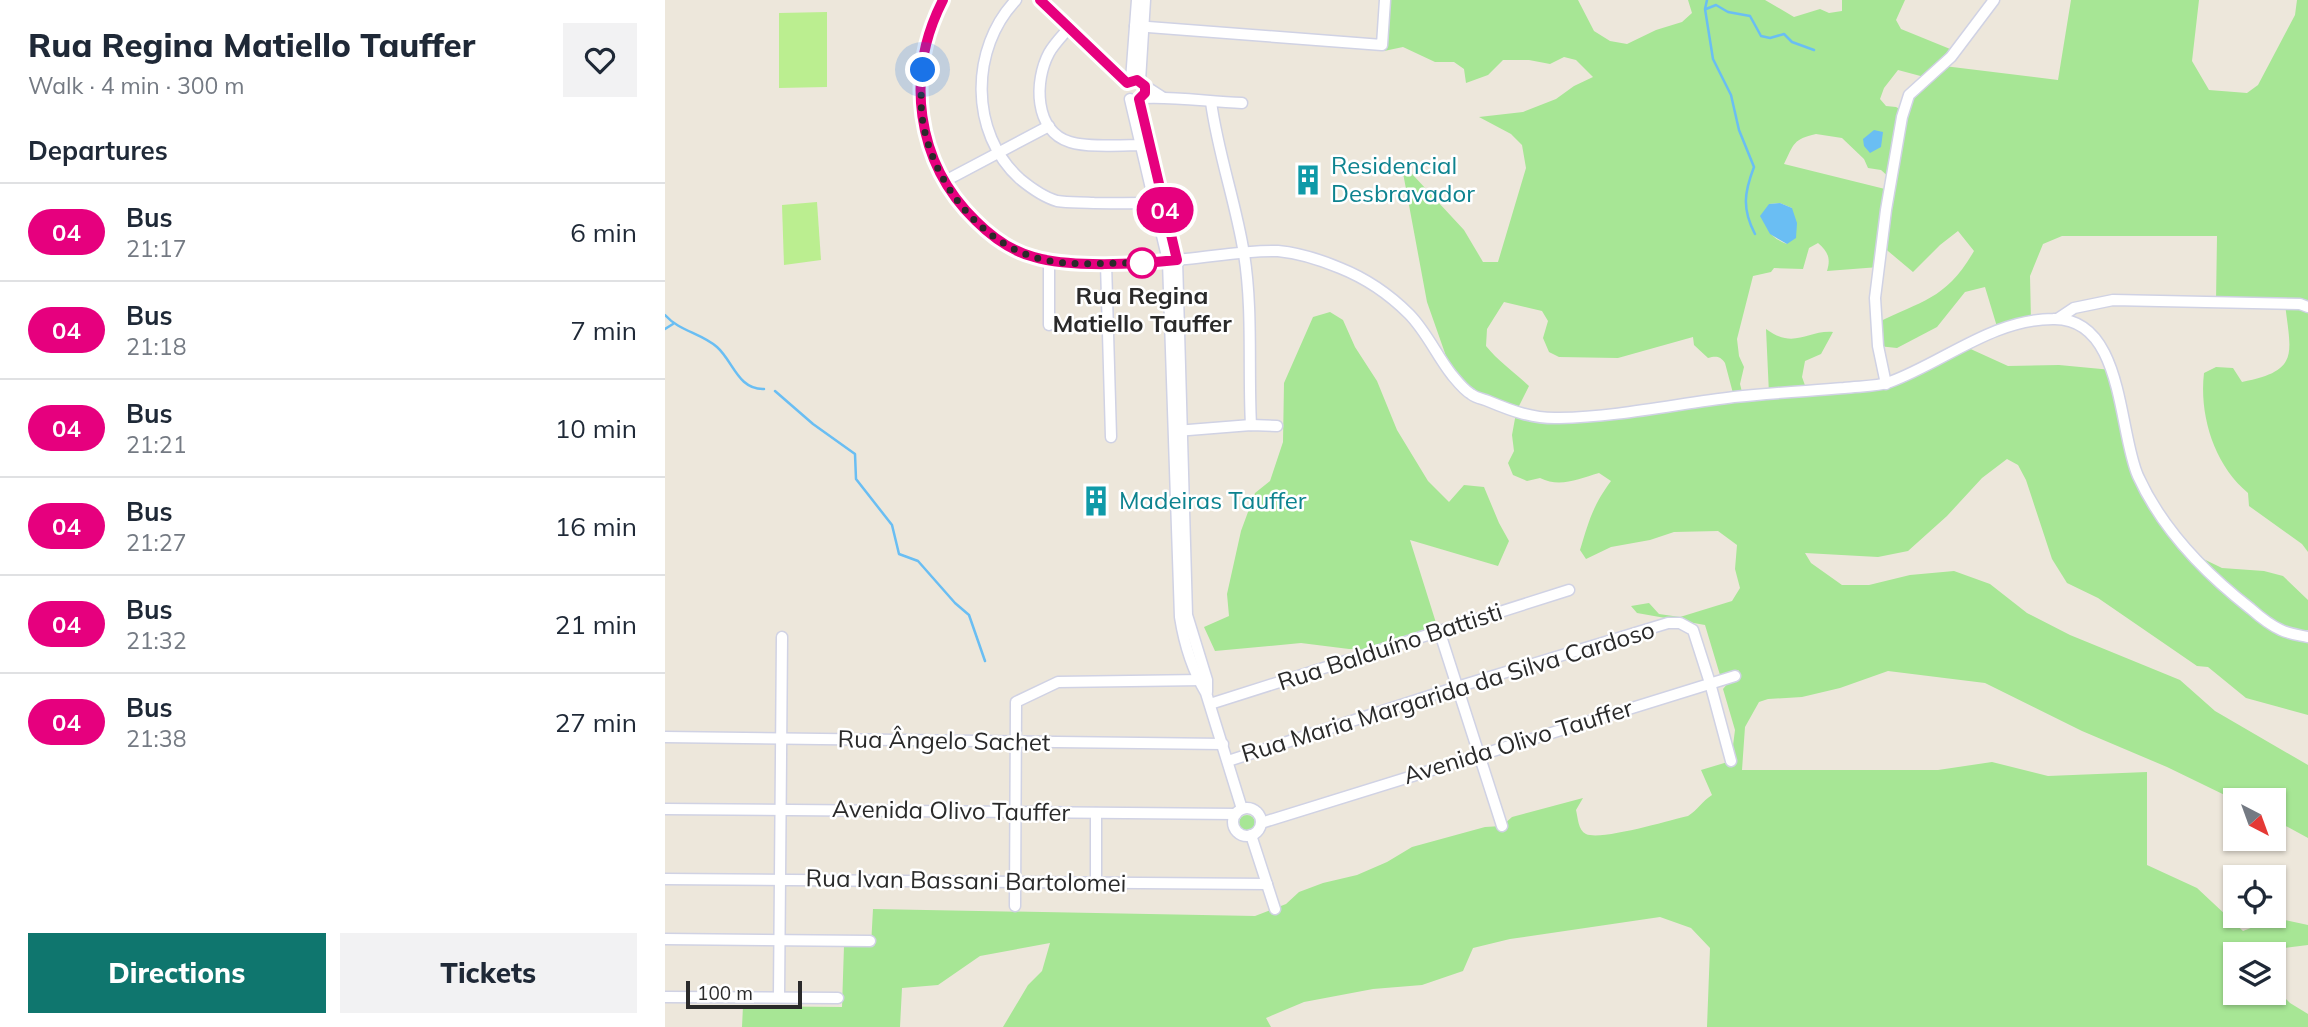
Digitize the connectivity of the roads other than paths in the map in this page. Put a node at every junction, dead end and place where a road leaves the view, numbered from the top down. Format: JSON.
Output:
{"nodes":[{"id":1,"x":943,"y":0,"type":"edge"},
{"id":2,"x":1016,"y":0,"type":"edge"},
{"id":3,"x":1040,"y":0,"type":"edge"},
{"id":4,"x":1137,"y":0,"type":"edge"},
{"id":5,"x":1145,"y":0,"type":"edge"},
{"id":6,"x":1385,"y":0,"type":"edge"},
{"id":7,"x":1994,"y":0,"type":"edge"},
{"id":8,"x":1139,"y":27,"type":"junction"},
{"id":9,"x":1069,"y":28,"type":"junction"},
{"id":10,"x":1136,"y":83,"type":"junction"},
{"id":11,"x":1163,"y":97,"type":"junction"},
{"id":12,"x":1137,"y":99,"type":"junction"},
{"id":13,"x":1211,"y":103,"type":"junction"},
{"id":14,"x":1242,"y":103,"type":"dead end"},
{"id":15,"x":1049,"y":126,"type":"junction"},
{"id":16,"x":1146,"y":145,"type":"junction"},
{"id":17,"x":999,"y":153,"type":"junction"},
{"id":18,"x":945,"y":181,"type":"junction"},
{"id":19,"x":1159,"y":202,"type":"junction"},
{"id":20,"x":1244,"y":252,"type":"junction"},
{"id":21,"x":1173,"y":260,"type":"junction"},
{"id":22,"x":1049,"y":261,"type":"junction"},
{"id":23,"x":1107,"y":263,"type":"junction"},
{"id":24,"x":2308,"y":307,"type":"edge"},
{"id":25,"x":2059,"y":318,"type":"junction"},
{"id":26,"x":1049,"y":325,"type":"dead end"},
{"id":27,"x":1886,"y":384,"type":"junction"},
{"id":28,"x":1251,"y":425,"type":"junction"},
{"id":29,"x":1277,"y":426,"type":"dead end"},
{"id":30,"x":1177,"y":431,"type":"junction"},
{"id":31,"x":1111,"y":437,"type":"dead end"},
{"id":32,"x":1569,"y":590,"type":"dead end"},
{"id":33,"x":1439,"y":630,"type":"junction"},
{"id":34,"x":782,"y":637,"type":"dead end"},
{"id":35,"x":2308,"y":637,"type":"edge"},
{"id":36,"x":1735,"y":676,"type":"dead end"},
{"id":37,"x":1203,"y":680,"type":"junction"},
{"id":38,"x":1710,"y":683,"type":"junction"},
{"id":39,"x":1457,"y":688,"type":"junction"},
{"id":40,"x":1210,"y":704,"type":"junction"},
{"id":41,"x":665,"y":737,"type":"edge"},
{"id":42,"x":779,"y":739,"type":"junction"},
{"id":43,"x":1016,"y":741,"type":"junction"},
{"id":44,"x":1223,"y":744,"type":"junction"},
{"id":45,"x":1478,"y":755,"type":"junction"},
{"id":46,"x":1228,"y":761,"type":"junction"},
{"id":47,"x":1731,"y":761,"type":"dead end"},
{"id":48,"x":665,"y":809,"type":"edge"},
{"id":49,"x":780,"y":810,"type":"junction"},
{"id":50,"x":1016,"y":812,"type":"junction"},
{"id":51,"x":1239,"y":812,"type":"junction"},
{"id":52,"x":1095,"y":813,"type":"junction"},
{"id":53,"x":1261,"y":822,"type":"junction"},
{"id":54,"x":1502,"y":826,"type":"dead end"},
{"id":55,"x":1251,"y":835,"type":"junction"},
{"id":56,"x":665,"y":879,"type":"edge"},
{"id":57,"x":779,"y":879,"type":"junction"},
{"id":58,"x":1015,"y":882,"type":"junction"},
{"id":59,"x":1096,"y":882,"type":"junction"},
{"id":60,"x":1267,"y":884,"type":"junction"},
{"id":61,"x":1015,"y":906,"type":"dead end"},
{"id":62,"x":1275,"y":909,"type":"dead end"},
{"id":63,"x":665,"y":939,"type":"edge"},
{"id":64,"x":779,"y":940,"type":"junction"},
{"id":65,"x":870,"y":940,"type":"dead end"},
{"id":66,"x":665,"y":997,"type":"edge"},
{"id":67,"x":779,"y":997,"type":"junction"},
{"id":68,"x":838,"y":998,"type":"dead end"}],
"edges":[{"from":1,"to":18,"type":"street"},
{"from":2,"to":17,"type":"street"},
{"from":3,"to":9,"type":"street"},
{"from":4,"to":8,"type":"street"},
{"from":5,"to":8,"type":"street"},
{"from":6,"to":8,"type":"street"},
{"from":7,"to":27,"type":"street"},
{"from":8,"to":10,"type":"street"},
{"from":9,"to":10,"type":"street"},
{"from":9,"to":15,"type":"street"},
{"from":10,"to":11,"type":"street"},
{"from":10,"to":12,"type":"street"},
{"from":10,"to":12,"type":"street"},
{"from":11,"to":12,"type":"street"},
{"from":11,"to":13,"type":"street"},
{"from":12,"to":16,"type":"street"},
{"from":13,"to":14,"type":"street"},
{"from":13,"to":20,"type":"street"},
{"from":15,"to":16,"type":"street"},
{"from":15,"to":17,"type":"street"},
{"from":16,"to":19,"type":"street"},
{"from":17,"to":18,"type":"street"},
{"from":17,"to":19,"type":"street"},
{"from":18,"to":22,"type":"street"},
{"from":19,"to":21,"type":"street"},
{"from":20,"to":21,"type":"street"},
{"from":20,"to":27,"type":"street"},
{"from":20,"to":28,"type":"street"},
{"from":21,"to":23,"type":"street"},
{"from":21,"to":30,"type":"street"},
{"from":22,"to":23,"type":"street"},
{"from":22,"to":26,"type":"street"},
{"from":23,"to":31,"type":"street"},
{"from":24,"to":25,"type":"street"},
{"from":25,"to":27,"type":"street"},
{"from":25,"to":35,"type":"street"},
{"from":28,"to":29,"type":"street"},
{"from":28,"to":30,"type":"street"},
{"from":30,"to":37,"type":"street"},
{"from":32,"to":33,"type":"street","name":"Rua Balduíno Battisti"},
{"from":33,"to":39,"type":"street"},
{"from":33,"to":40,"type":"street","name":"Rua Balduíno Battisti"},
{"from":34,"to":42,"type":"street"},
{"from":36,"to":38,"type":"street","name":"Avenida Olivo Tauffer"},
{"from":37,"to":40,"type":"street"},
{"from":37,"to":43,"type":"street"},
{"from":38,"to":39,"type":"street","name":"Rua Maria Margarida da Silva Cardoso"},
{"from":38,"to":45,"type":"street","name":"Avenida Olivo Tauffer"},
{"from":38,"to":47,"type":"street"},
{"from":39,"to":45,"type":"street"},
{"from":39,"to":46,"type":"street","name":"Rua Maria Margarida da Silva Cardoso"},
{"from":40,"to":44,"type":"street"},
{"from":41,"to":42,"type":"street","name":"Rua Ângelo Sachet"},
{"from":42,"to":43,"type":"street","name":"Rua Ângelo Sachet"},
{"from":42,"to":49,"type":"street"},
{"from":43,"to":44,"type":"street","name":"Rua Ângelo Sachet"},
{"from":43,"to":50,"type":"street"},
{"from":44,"to":46,"type":"street"},
{"from":45,"to":53,"type":"street","name":"Avenida Olivo Tauffer"},
{"from":45,"to":54,"type":"street"},
{"from":46,"to":51,"type":"street"},
{"from":48,"to":49,"type":"street","name":"Avenida Olivo Tauffer"},
{"from":49,"to":50,"type":"street","name":"Avenida Olivo Tauffer"},
{"from":49,"to":57,"type":"street"},
{"from":50,"to":52,"type":"street","name":"Avenida Olivo Tauffer"},
{"from":50,"to":58,"type":"street"},
{"from":51,"to":52,"type":"street","name":"Avenida Olivo Tauffer"},
{"from":51,"to":53,"type":"street"},
{"from":51,"to":55,"type":"street"},
{"from":52,"to":59,"type":"street"},
{"from":53,"to":55,"type":"street"},
{"from":55,"to":60,"type":"street"},
{"from":56,"to":57,"type":"street","name":"Rua Ivan Bassani Bartolomei"},
{"from":57,"to":58,"type":"street","name":"Rua Ivan Bassani Bartolomei"},
{"from":57,"to":64,"type":"street"},
{"from":58,"to":59,"type":"street","name":"Rua Ivan Bassani Bartolomei"},
{"from":58,"to":61,"type":"street"},
{"from":59,"to":60,"type":"street","name":"Rua Ivan Bassani Bartolomei"},
{"from":60,"to":62,"type":"street"},
{"from":63,"to":64,"type":"street"},
{"from":64,"to":65,"type":"street"},
{"from":64,"to":67,"type":"street"},
{"from":66,"to":67,"type":"street"},
{"from":67,"to":68,"type":"street"}]}
